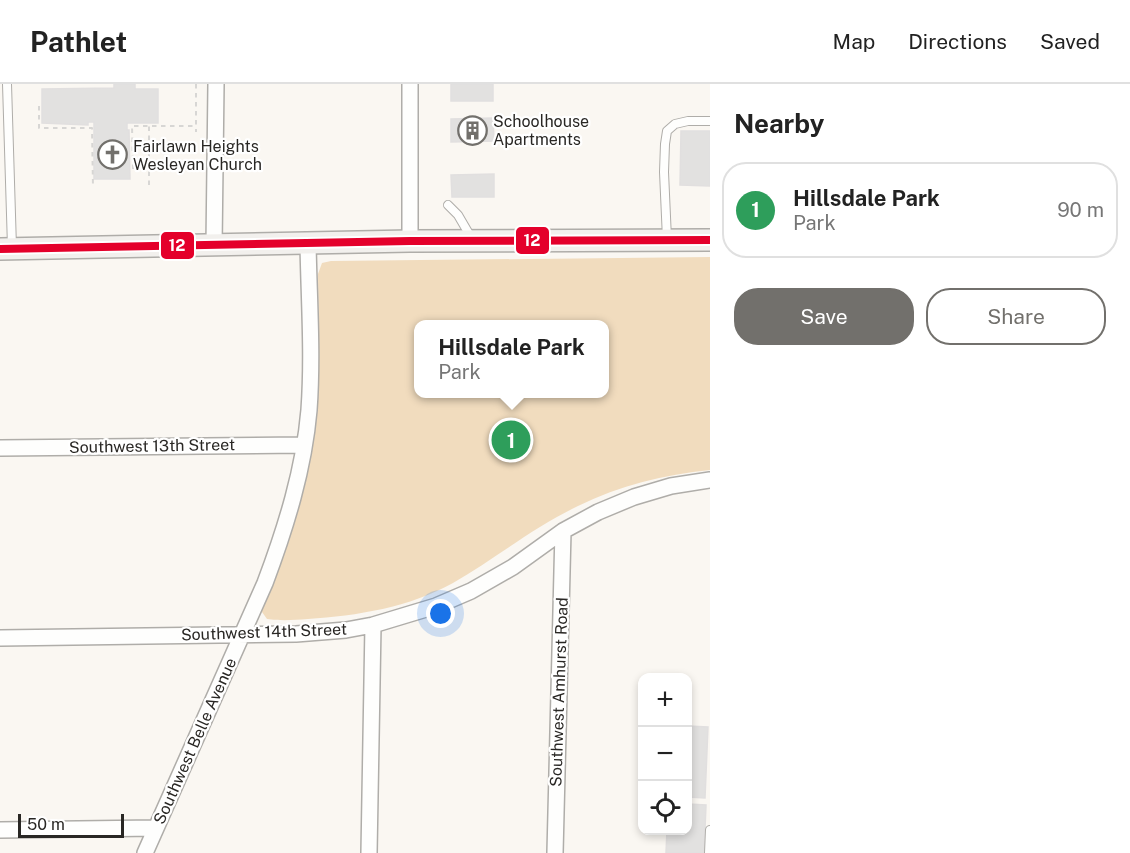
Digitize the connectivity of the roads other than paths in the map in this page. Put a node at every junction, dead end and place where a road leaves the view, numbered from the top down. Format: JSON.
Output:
{"nodes":[{"id":1,"x":7,"y":84,"type":"edge"},
{"id":2,"x":216,"y":84,"type":"edge"},
{"id":3,"x":410,"y":84,"type":"edge"},
{"id":4,"x":710,"y":121,"type":"edge"},
{"id":5,"x":448,"y":205,"type":"dead end"},
{"id":6,"x":472,"y":240,"type":"junction"},
{"id":7,"x":667,"y":240,"type":"junction"},
{"id":8,"x":710,"y":240,"type":"edge"},
{"id":9,"x":410,"y":241,"type":"junction"},
{"id":10,"x":308,"y":244,"type":"junction"},
{"id":11,"x":214,"y":246,"type":"junction"},
{"id":12,"x":6,"y":249,"type":"edge"},
{"id":13,"x":304,"y":445,"type":"junction"},
{"id":14,"x":0,"y":448,"type":"edge"},
{"id":15,"x":710,"y":480,"type":"edge"},
{"id":16,"x":563,"y":531,"type":"junction"},
{"id":17,"x":374,"y":625,"type":"junction"},
{"id":18,"x":242,"y":635,"type":"junction"},
{"id":19,"x":0,"y":638,"type":"edge"},
{"id":20,"x":156,"y":828,"type":"junction"},
{"id":21,"x":0,"y":830,"type":"edge"},
{"id":22,"x":710,"y":830,"type":"edge"},
{"id":23,"x":145,"y":853,"type":"edge"},
{"id":24,"x":369,"y":853,"type":"edge"},
{"id":25,"x":555,"y":853,"type":"edge"},
{"id":26,"x":709,"y":853,"type":"edge"}],
"edges":[{"from":1,"to":12,"type":"lane"},
{"from":2,"to":11,"type":"street"},
{"from":3,"to":9,"type":"street"},
{"from":4,"to":7,"type":"lane"},
{"from":5,"to":6,"type":"lane"},
{"from":6,"to":7,"type":"main road"},
{"from":6,"to":9,"type":"main road"},
{"from":7,"to":8,"type":"main road"},
{"from":9,"to":10,"type":"main road"},
{"from":10,"to":11,"type":"main road"},
{"from":10,"to":13,"type":"street","name":"Southwest Belle Avenue"},
{"from":11,"to":12,"type":"main road"},
{"from":13,"to":14,"type":"street","name":"Southwest 13th Street"},
{"from":13,"to":18,"type":"street","name":"Southwest Belle Avenue"},
{"from":15,"to":16,"type":"street","name":"Southwest 14th Street"},
{"from":16,"to":17,"type":"street","name":"Southwest 14th Street"},
{"from":16,"to":25,"type":"street","name":"Southwest Amhurst Road"},
{"from":17,"to":18,"type":"street","name":"Southwest 14th Street"},
{"from":17,"to":24,"type":"street"},
{"from":18,"to":19,"type":"street","name":"Southwest 14th Street"},
{"from":18,"to":20,"type":"street","name":"Southwest Belle Avenue"},
{"from":20,"to":21,"type":"street"},
{"from":20,"to":23,"type":"street","name":"Southwest Belle Avenue"},
{"from":22,"to":26,"type":"lane"}]}
